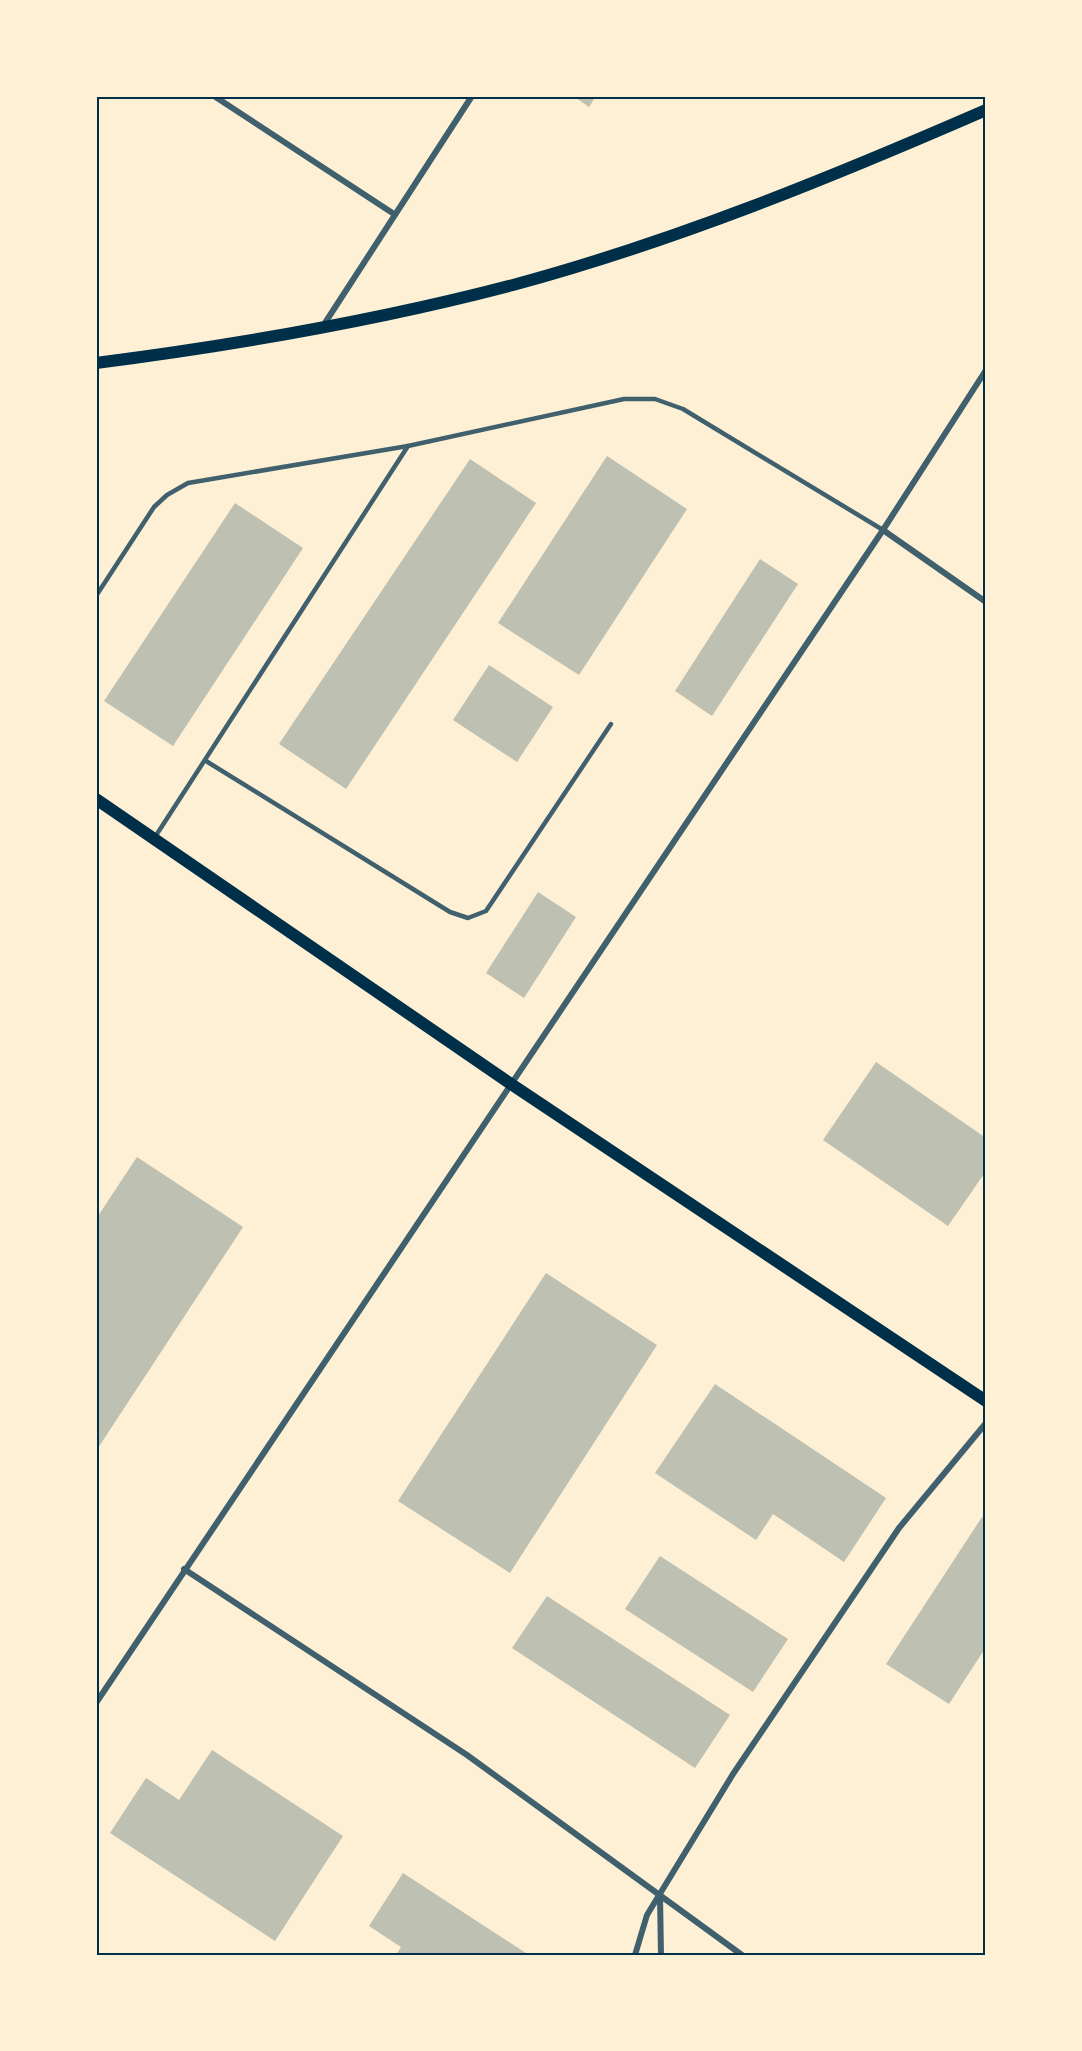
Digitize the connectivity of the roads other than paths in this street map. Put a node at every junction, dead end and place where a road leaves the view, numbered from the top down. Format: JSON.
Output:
{"nodes":[{"id":1,"x":214,"y":96,"type":"edge"},
{"id":2,"x":472,"y":96,"type":"edge"},
{"id":3,"x":986,"y":110,"type":"edge"},
{"id":4,"x":394,"y":214,"type":"junction"},
{"id":5,"x":321,"y":329,"type":"junction"},
{"id":6,"x":96,"y":363,"type":"edge"},
{"id":7,"x":986,"y":370,"type":"edge"},
{"id":8,"x":408,"y":446,"type":"junction"},
{"id":9,"x":883,"y":530,"type":"junction"},
{"id":10,"x":96,"y":596,"type":"edge"},
{"id":11,"x":986,"y":602,"type":"edge"},
{"id":12,"x":611,"y":724,"type":"dead end"},
{"id":13,"x":206,"y":761,"type":"junction"},
{"id":14,"x":96,"y":799,"type":"edge"},
{"id":15,"x":155,"y":838,"type":"junction"},
{"id":16,"x":511,"y":1084,"type":"junction"},
{"id":17,"x":986,"y":1401,"type":"edge"},
{"id":18,"x":986,"y":1423,"type":"edge"},
{"id":19,"x":184,"y":1569,"type":"junction"},
{"id":20,"x":96,"y":1703,"type":"edge"},
{"id":21,"x":660,"y":1895,"type":"junction"},
{"id":22,"x":635,"y":1955,"type":"edge"},
{"id":23,"x":661,"y":1955,"type":"edge"},
{"id":24,"x":742,"y":1955,"type":"edge"}],
"edges":[{"from":1,"to":4,"type":"street"},
{"from":2,"to":4,"type":"street"},
{"from":3,"to":5,"type":"main road"},
{"from":4,"to":5,"type":"street"},
{"from":5,"to":6,"type":"main road"},
{"from":7,"to":9,"type":"street"},
{"from":8,"to":9,"type":"lane"},
{"from":8,"to":10,"type":"lane"},
{"from":8,"to":13,"type":"lane"},
{"from":9,"to":11,"type":"street"},
{"from":9,"to":16,"type":"street"},
{"from":12,"to":13,"type":"lane"},
{"from":13,"to":15,"type":"lane"},
{"from":14,"to":15,"type":"main road"},
{"from":15,"to":16,"type":"main road"},
{"from":16,"to":17,"type":"main road"},
{"from":16,"to":19,"type":"street"},
{"from":18,"to":21,"type":"street"},
{"from":19,"to":20,"type":"street"},
{"from":19,"to":21,"type":"street"},
{"from":21,"to":22,"type":"street"},
{"from":21,"to":23,"type":"street"},
{"from":21,"to":24,"type":"street"}]}
